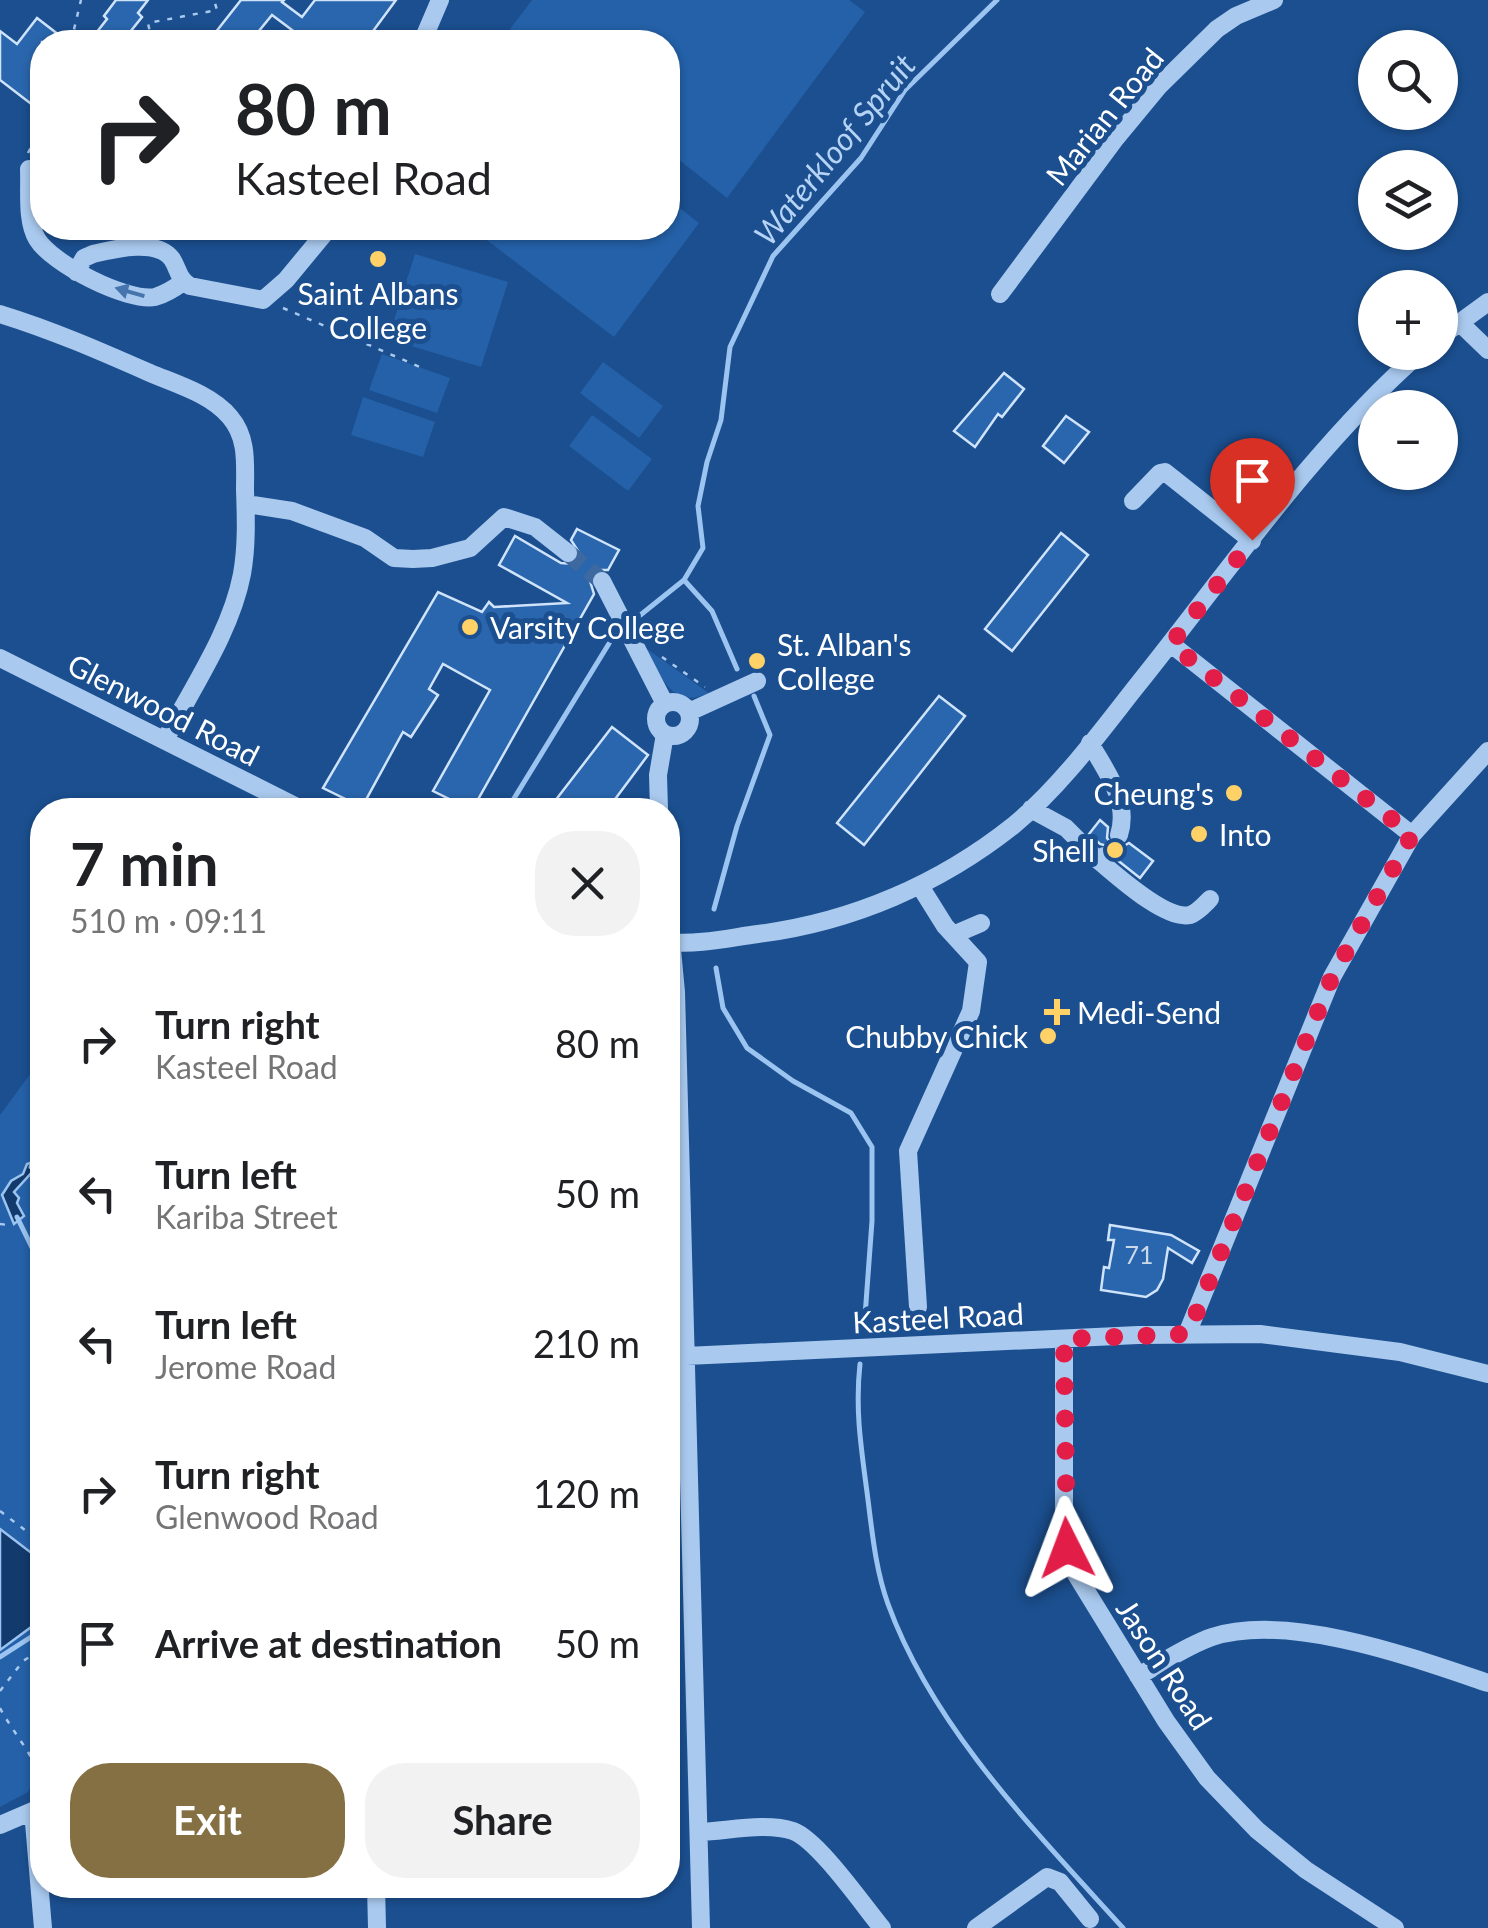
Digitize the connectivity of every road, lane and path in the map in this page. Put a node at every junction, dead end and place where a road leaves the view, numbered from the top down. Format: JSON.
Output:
{"nodes":[{"id":1,"x":81,"y":0,"type":"edge"},
{"id":2,"x":214,"y":0,"type":"edge"},
{"id":3,"x":440,"y":0,"type":"edge"},
{"id":4,"x":1274,"y":0,"type":"edge"},
{"id":5,"x":74,"y":30,"type":"edge"},
{"id":6,"x":149,"y":30,"type":"edge"},
{"id":7,"x":427,"y":30,"type":"edge"},
{"id":8,"x":30,"y":150,"type":"edge"},
{"id":9,"x":29,"y":169,"type":"joint"},
{"id":10,"x":30,"y":182,"type":"edge"},
{"id":11,"x":40,"y":240,"type":"edge"},
{"id":12,"x":319,"y":240,"type":"edge"},
{"id":13,"x":76,"y":272,"type":"junction"},
{"id":14,"x":183,"y":282,"type":"junction"},
{"id":15,"x":1000,"y":294,"type":"dead end"},
{"id":16,"x":263,"y":300,"type":"junction"},
{"id":17,"x":1488,"y":302,"type":"edge"},
{"id":18,"x":0,"y":314,"type":"edge"},
{"id":19,"x":1459,"y":322,"type":"joint"},
{"id":20,"x":1488,"y":350,"type":"edge"},
{"id":21,"x":420,"y":368,"type":"dead end"},
{"id":22,"x":1403,"y":370,"type":"edge"},
{"id":23,"x":1134,"y":501,"type":"dead end"},
{"id":24,"x":246,"y":504,"type":"junction"},
{"id":25,"x":1252,"y":540,"type":"junction"},
{"id":26,"x":568,"y":553,"type":"tunnel mouth"},
{"id":27,"x":602,"y":581,"type":"tunnel mouth"},
{"id":28,"x":1171,"y":644,"type":"junction"},
{"id":29,"x":636,"y":648,"type":"junction"},
{"id":30,"x":0,"y":658,"type":"edge"},
{"id":31,"x":757,"y":681,"type":"dead end"},
{"id":32,"x":724,"y":695,"type":"junction"},
{"id":33,"x":665,"y":704,"type":"junction"},
{"id":34,"x":688,"y":712,"type":"junction"},
{"id":35,"x":665,"y":734,"type":"junction"},
{"id":36,"x":165,"y":740,"type":"junction"},
{"id":37,"x":1090,"y":743,"type":"junction"},
{"id":38,"x":1488,"y":751,"type":"edge"},
{"id":39,"x":280,"y":798,"type":"edge"},
{"id":40,"x":659,"y":798,"type":"edge"},
{"id":41,"x":1030,"y":809,"type":"junction"},
{"id":42,"x":1119,"y":835,"type":"dead end"},
{"id":43,"x":1412,"y":835,"type":"junction"},
{"id":44,"x":920,"y":886,"type":"junction"},
{"id":45,"x":1210,"y":900,"type":"dead end"},
{"id":46,"x":982,"y":924,"type":"dead end"},
{"id":47,"x":952,"y":935,"type":"junction"},
{"id":48,"x":680,"y":942,"type":"edge"},
{"id":49,"x":0,"y":1224,"type":"edge"},
{"id":50,"x":8,"y":1225,"type":"dead end"},
{"id":51,"x":680,"y":1266,"type":"edge"},
{"id":52,"x":918,"y":1307,"type":"dead end"},
{"id":53,"x":1188,"y":1334,"type":"junction"},
{"id":54,"x":1064,"y":1339,"type":"junction"},
{"id":55,"x":686,"y":1356,"type":"junction"},
{"id":56,"x":1488,"y":1374,"type":"edge"},
{"id":57,"x":0,"y":1511,"type":"edge"},
{"id":58,"x":30,"y":1535,"type":"edge"},
{"id":59,"x":30,"y":1657,"type":"edge"},
{"id":60,"x":1138,"y":1676,"type":"junction"},
{"id":61,"x":1488,"y":1683,"type":"edge"},
{"id":62,"x":0,"y":1691,"type":"edge"},
{"id":63,"x":0,"y":1708,"type":"edge"},
{"id":64,"x":30,"y":1757,"type":"edge"},
{"id":65,"x":30,"y":1812,"type":"edge"},
{"id":66,"x":0,"y":1825,"type":"edge"},
{"id":67,"x":700,"y":1832,"type":"junction"},
{"id":68,"x":42,"y":1898,"type":"edge"},
{"id":69,"x":376,"y":1898,"type":"edge"},
{"id":70,"x":1090,"y":1919,"type":"dead end"},
{"id":71,"x":44,"y":1928,"type":"edge"},
{"id":72,"x":377,"y":1928,"type":"edge"},
{"id":73,"x":702,"y":1928,"type":"edge"},
{"id":74,"x":882,"y":1928,"type":"edge"},
{"id":75,"x":976,"y":1928,"type":"edge"},
{"id":76,"x":1396,"y":1928,"type":"edge"}],
"edges":[{"from":1,"to":5,"type":"path"},
{"from":2,"to":6,"type":"path"},
{"from":3,"to":7,"type":"street"},
{"from":4,"to":15,"type":"street","name":"Marian Road"},
{"from":8,"to":9,"type":"path"},
{"from":9,"to":10,"type":"street"},
{"from":11,"to":13,"type":"street"},
{"from":12,"to":16,"type":"street"},
{"from":14,"to":13,"type":"street","one_way":true},
{"from":13,"to":14,"type":"street"},
{"from":14,"to":16,"type":"street"},
{"from":16,"to":21,"type":"path"},
{"from":17,"to":19,"type":"street"},
{"from":18,"to":24,"type":"street"},
{"from":19,"to":20,"type":"street"},
{"from":22,"to":25,"type":"street"},
{"from":23,"to":25,"type":"street"},
{"from":24,"to":26,"type":"street"},
{"from":24,"to":36,"type":"street"},
{"from":25,"to":28,"type":"street"},
{"from":27,"to":29,"type":"street"},
{"from":28,"to":37,"type":"street"},
{"from":28,"to":43,"type":"street"},
{"from":29,"to":32,"type":"path"},
{"from":29,"to":33,"type":"street"},
{"from":30,"to":36,"type":"street","name":"Glenwood Road"},
{"from":31,"to":32,"type":"street"},
{"from":32,"to":34,"type":"street"},
{"from":33,"to":34,"type":"street"},
{"from":33,"to":35,"type":"street"},
{"from":34,"to":35,"type":"street"},
{"from":35,"to":40,"type":"street"},
{"from":36,"to":39,"type":"street","name":"Glenwood Road"},
{"from":37,"to":41,"type":"street"},
{"from":37,"to":42,"type":"street"},
{"from":38,"to":43,"type":"street"},
{"from":41,"to":44,"type":"street"},
{"from":41,"to":45,"type":"street"},
{"from":43,"to":53,"type":"street"},
{"from":44,"to":47,"type":"street"},
{"from":44,"to":48,"type":"street"},
{"from":46,"to":47,"type":"street"},
{"from":47,"to":52,"type":"street"},
{"from":49,"to":50,"type":"path"},
{"from":51,"to":55,"type":"street"},
{"from":53,"to":54,"type":"street","name":"Kasteel Road"},
{"from":53,"to":56,"type":"street","name":"Kasteel Road"},
{"from":54,"to":55,"type":"street","name":"Kasteel Road"},
{"from":54,"to":60,"type":"street","name":"Jason Road"},
{"from":55,"to":67,"type":"street"},
{"from":57,"to":58,"type":"path"},
{"from":59,"to":62,"type":"path"},
{"from":60,"to":61,"type":"street"},
{"from":60,"to":76,"type":"street","name":"Jason Road"},
{"from":63,"to":64,"type":"path"},
{"from":65,"to":66,"type":"street"},
{"from":67,"to":73,"type":"street"},
{"from":67,"to":74,"type":"street"},
{"from":68,"to":71,"type":"street"},
{"from":69,"to":72,"type":"street"},
{"from":70,"to":75,"type":"street"}]}
